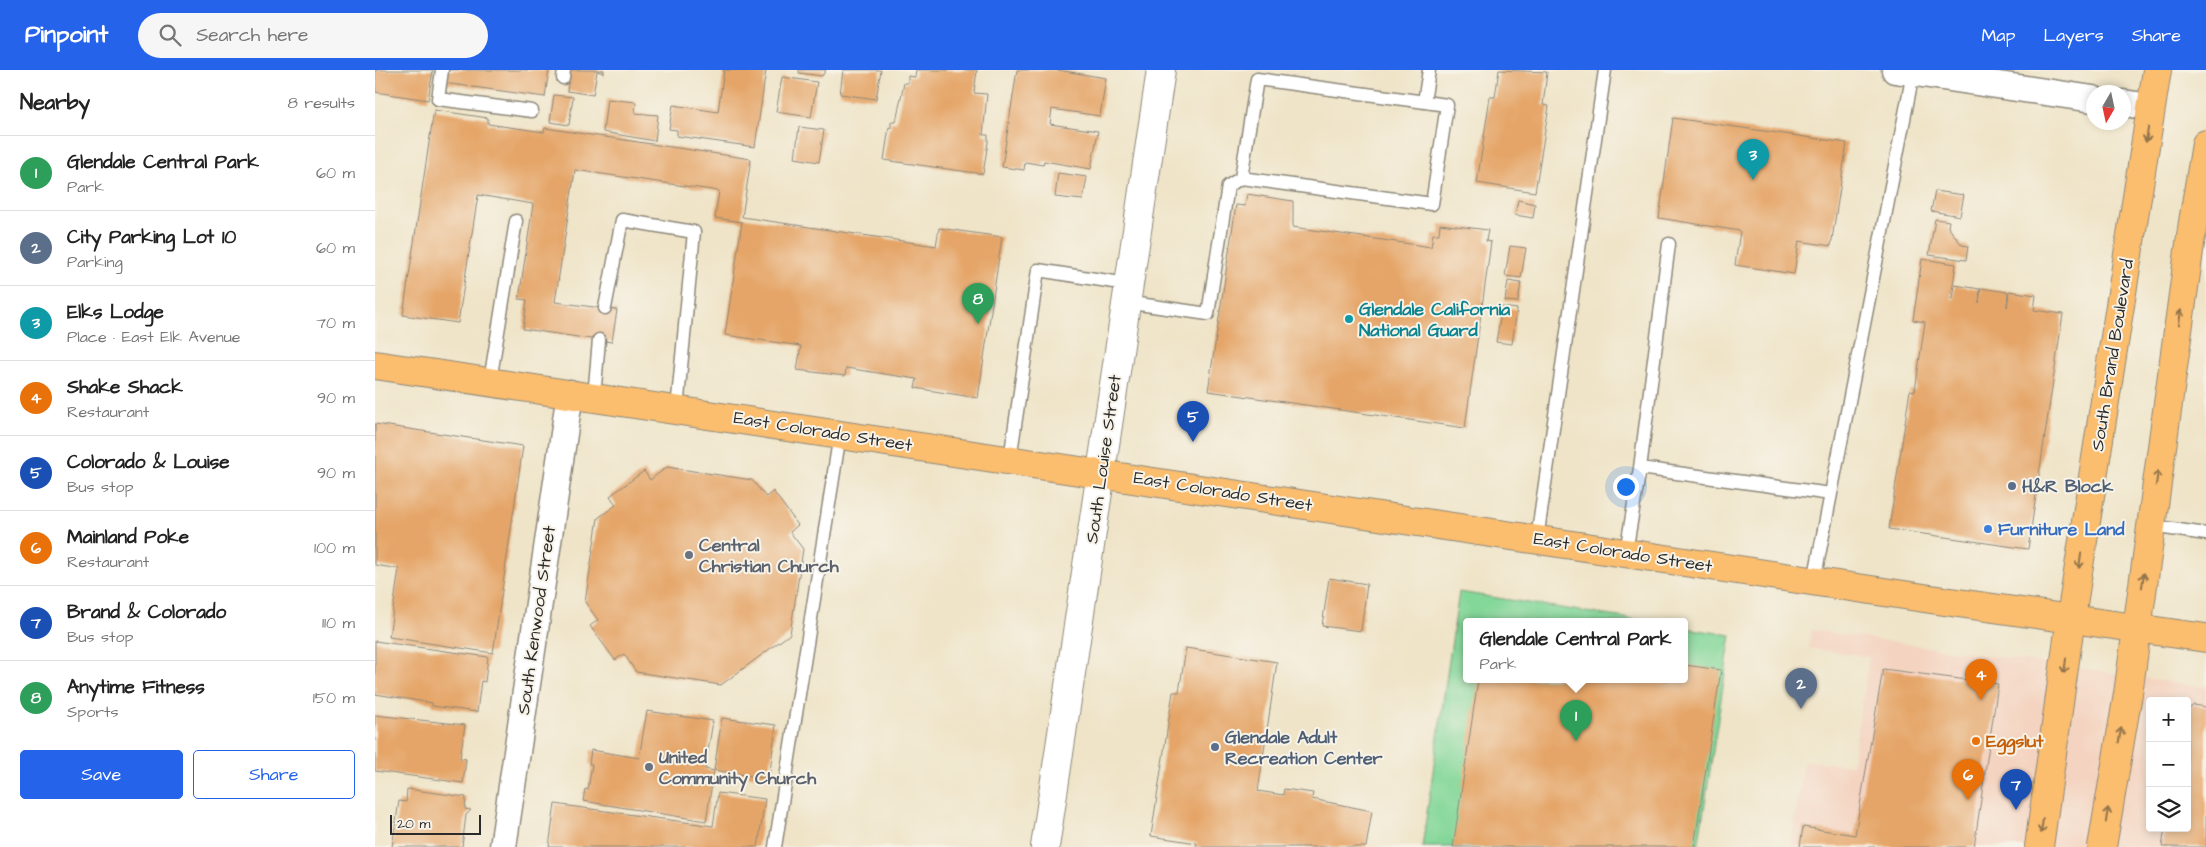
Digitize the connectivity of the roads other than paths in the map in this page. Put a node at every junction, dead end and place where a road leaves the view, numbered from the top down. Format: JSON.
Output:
{"nodes":[{"id":1,"x":442,"y":70,"type":"edge"},
{"id":2,"x":1161,"y":70,"type":"edge"},
{"id":3,"x":1429,"y":70,"type":"edge"},
{"id":4,"x":1605,"y":70,"type":"edge"},
{"id":5,"x":2157,"y":70,"type":"edge"},
{"id":6,"x":1904,"y":71,"type":"edge"},
{"id":7,"x":2086,"y":98,"type":"edge"},
{"id":8,"x":1424,"y":102,"type":"junction"},
{"id":9,"x":2131,"y":104,"type":"edge"},
{"id":10,"x":2151,"y":107,"type":"junction"},
{"id":11,"x":532,"y":111,"type":"dead end"},
{"id":12,"x":2206,"y":144,"type":"edge"},
{"id":13,"x":1241,"y":178,"type":"junction"},
{"id":14,"x":516,"y":221,"type":"dead end"},
{"id":15,"x":1669,"y":244,"type":"dead end"},
{"id":16,"x":1126,"y":293,"type":"junction"},
{"id":17,"x":605,"y":308,"type":"dead end"},
{"id":18,"x":599,"y":340,"type":"dead end"},
{"id":19,"x":375,"y":365,"type":"edge"},
{"id":20,"x":490,"y":381,"type":"junction"},
{"id":21,"x":582,"y":395,"type":"junction"},
{"id":22,"x":677,"y":409,"type":"junction"},
{"id":23,"x":840,"y":434,"type":"junction"},
{"id":24,"x":1010,"y":459,"type":"junction"},
{"id":25,"x":1640,"y":468,"type":"junction"},
{"id":26,"x":1102,"y":473,"type":"junction"},
{"id":27,"x":1831,"y":494,"type":"junction"},
{"id":28,"x":2151,"y":526,"type":"junction"},
{"id":29,"x":2206,"y":534,"type":"edge"},
{"id":30,"x":1537,"y":539,"type":"junction"},
{"id":31,"x":1626,"y":552,"type":"junction"},
{"id":32,"x":1814,"y":581,"type":"junction"},
{"id":33,"x":2071,"y":617,"type":"junction"},
{"id":34,"x":2136,"y":628,"type":"junction"},
{"id":35,"x":2206,"y":638,"type":"edge"},
{"id":36,"x":503,"y":847,"type":"edge"},
{"id":37,"x":775,"y":847,"type":"edge"},
{"id":38,"x":1045,"y":847,"type":"edge"},
{"id":39,"x":2039,"y":847,"type":"edge"},
{"id":40,"x":2102,"y":847,"type":"edge"}],
"edges":[{"from":1,"to":11,"type":"lane"},
{"from":2,"to":16,"type":"street","name":"South Louise Street"},
{"from":3,"to":8,"type":"lane"},
{"from":4,"to":30,"type":"lane"},
{"from":5,"to":10,"type":"main road","name":"South Brand Boulevard"},
{"from":6,"to":7,"type":"street"},
{"from":6,"to":27,"type":"lane"},
{"from":8,"to":13,"type":"lane"},
{"from":8,"to":13,"type":"lane"},
{"from":9,"to":10,"type":"street"},
{"from":10,"to":33,"type":"main road","name":"South Brand Boulevard","one_way":true},
{"from":28,"to":12,"type":"main road","one_way":true},
{"from":13,"to":16,"type":"lane"},
{"from":14,"to":20,"type":"lane"},
{"from":15,"to":25,"type":"lane"},
{"from":16,"to":24,"type":"lane"},
{"from":16,"to":26,"type":"street","name":"South Louise Street"},
{"from":17,"to":22,"type":"lane"},
{"from":18,"to":21,"type":"lane"},
{"from":19,"to":20,"type":"main road","name":"East Colorado Street"},
{"from":20,"to":21,"type":"main road","name":"East Colorado Street"},
{"from":21,"to":22,"type":"main road","name":"East Colorado Street"},
{"from":21,"to":36,"type":"street","name":"South Kenwood Street"},
{"from":22,"to":23,"type":"main road","name":"East Colorado Street"},
{"from":23,"to":24,"type":"main road","name":"East Colorado Street"},
{"from":23,"to":37,"type":"lane"},
{"from":24,"to":26,"type":"main road","name":"East Colorado Street"},
{"from":25,"to":27,"type":"lane"},
{"from":25,"to":31,"type":"lane"},
{"from":26,"to":30,"type":"main road","name":"East Colorado Street"},
{"from":26,"to":38,"type":"street","name":"South Louise Street"},
{"from":27,"to":32,"type":"lane"},
{"from":28,"to":29,"type":"lane"},
{"from":34,"to":28,"type":"main road","one_way":true},
{"from":30,"to":31,"type":"main road","name":"East Colorado Street"},
{"from":31,"to":32,"type":"main road","name":"East Colorado Street"},
{"from":32,"to":33,"type":"main road","name":"East Colorado Street"},
{"from":33,"to":34,"type":"main road","name":"East Colorado Street"},
{"from":33,"to":39,"type":"main road","name":"South Brand Boulevard","one_way":true},
{"from":34,"to":35,"type":"main road","name":"East Colorado Street"},
{"from":40,"to":34,"type":"main road","one_way":true}]}
